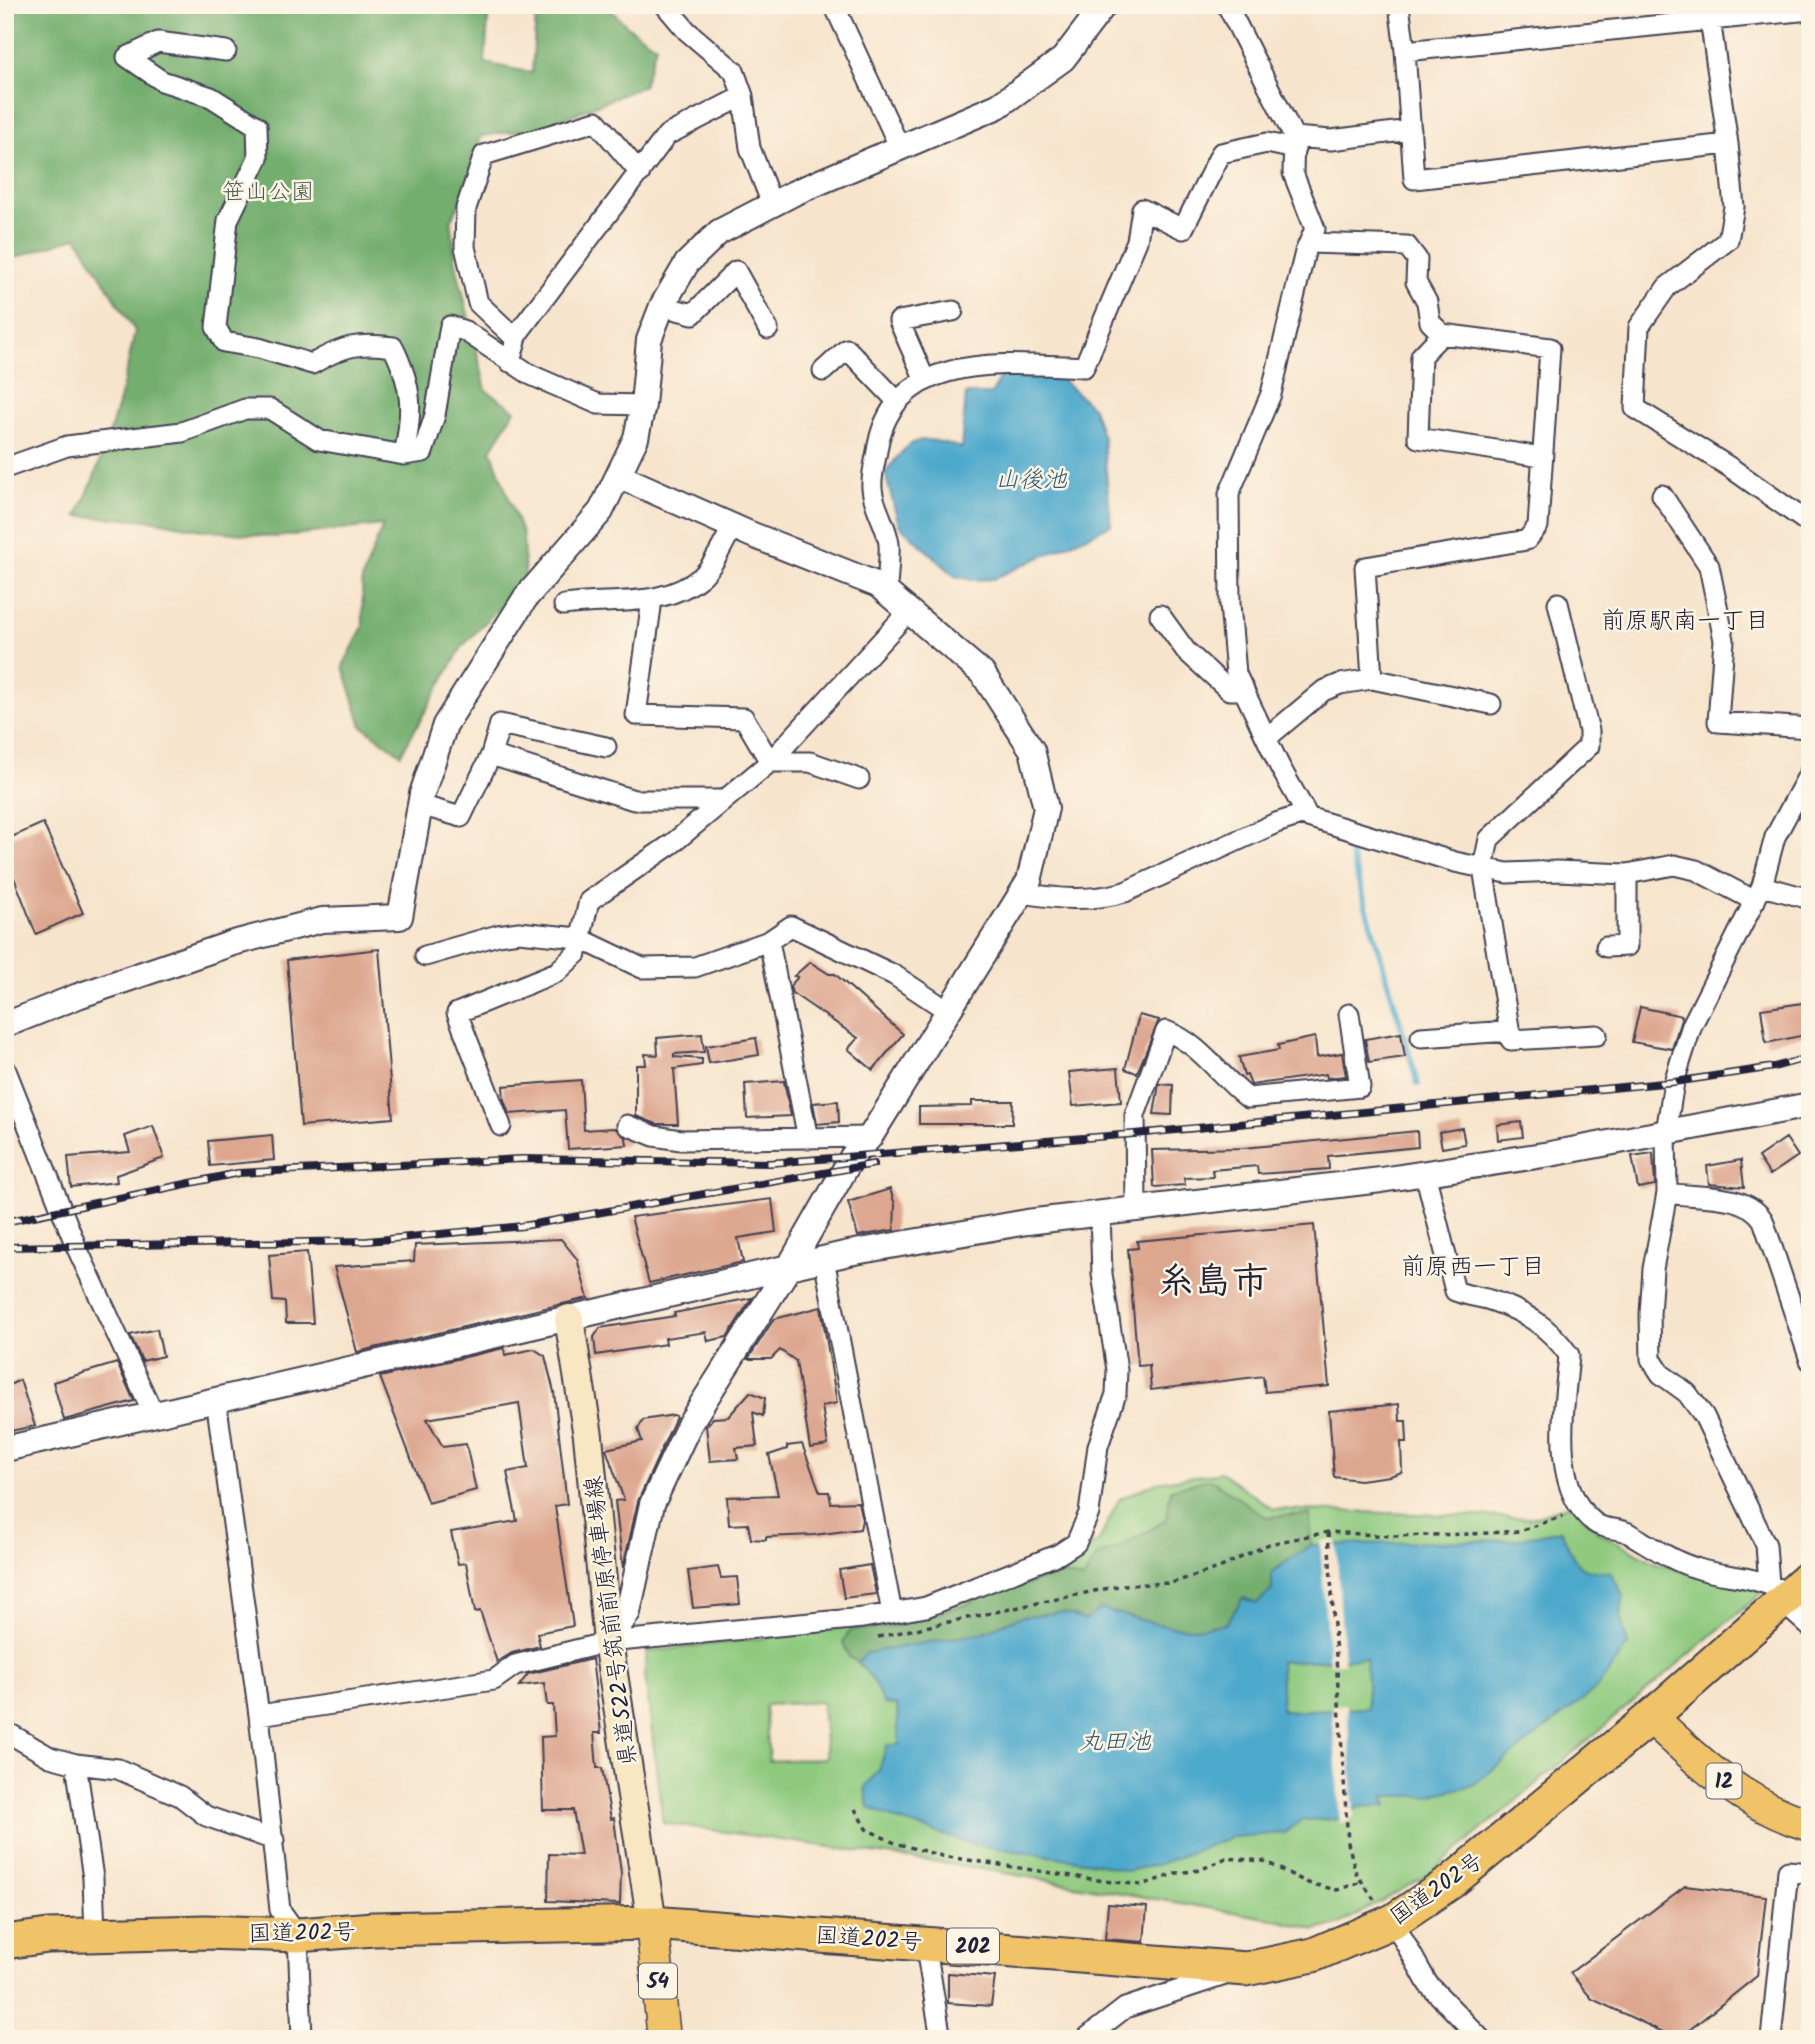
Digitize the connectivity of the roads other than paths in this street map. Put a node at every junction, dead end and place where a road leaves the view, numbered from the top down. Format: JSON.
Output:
{"nodes":[{"id":1,"x":665,"y":5,"type":"edge"},
{"id":2,"x":834,"y":5,"type":"edge"},
{"id":3,"x":1104,"y":5,"type":"edge"},
{"id":4,"x":1227,"y":5,"type":"edge"},
{"id":5,"x":1399,"y":5,"type":"edge"},
{"id":6,"x":1810,"y":10,"type":"edge"},
{"id":7,"x":1709,"y":13,"type":"edge"},
{"id":8,"x":226,"y":51,"type":"dead end"},
{"id":9,"x":1405,"y":51,"type":"junction"},
{"id":10,"x":743,"y":96,"type":"junction"},
{"id":11,"x":1410,"y":130,"type":"junction"},
{"id":12,"x":1295,"y":143,"type":"junction"},
{"id":13,"x":1728,"y":144,"type":"junction"},
{"id":14,"x":899,"y":146,"type":"junction"},
{"id":15,"x":640,"y":173,"type":"junction"},
{"id":16,"x":772,"y":204,"type":"junction"},
{"id":17,"x":1309,"y":243,"type":"junction"},
{"id":18,"x":662,"y":306,"type":"junction"},
{"id":19,"x":953,"y":311,"type":"dead end"},
{"id":20,"x":768,"y":329,"type":"dead end"},
{"id":21,"x":1442,"y":334,"type":"junction"},
{"id":22,"x":516,"y":339,"type":"junction"},
{"id":23,"x":510,"y":362,"type":"junction"},
{"id":24,"x":823,"y":371,"type":"dead end"},
{"id":25,"x":925,"y":380,"type":"junction"},
{"id":26,"x":896,"y":400,"type":"junction"},
{"id":27,"x":643,"y":405,"type":"junction"},
{"id":28,"x":404,"y":455,"type":"junction"},
{"id":29,"x":1542,"y":457,"type":"junction"},
{"id":30,"x":5,"y":468,"type":"edge"},
{"id":31,"x":620,"y":476,"type":"junction"},
{"id":32,"x":1662,"y":495,"type":"dead end"},
{"id":33,"x":1810,"y":524,"type":"edge"},
{"id":34,"x":733,"y":526,"type":"junction"},
{"id":35,"x":887,"y":592,"type":"junction"},
{"id":36,"x":652,"y":600,"type":"junction"},
{"id":37,"x":1559,"y":603,"type":"dead end"},
{"id":38,"x":564,"y":605,"type":"dead end"},
{"id":39,"x":909,"y":611,"type":"junction"},
{"id":40,"x":1160,"y":615,"type":"dead end"},
{"id":41,"x":1372,"y":679,"type":"junction"},
{"id":42,"x":1244,"y":690,"type":"junction"},
{"id":43,"x":1491,"y":704,"type":"dead end"},
{"id":44,"x":1810,"y":727,"type":"edge"},
{"id":45,"x":1268,"y":737,"type":"junction"},
{"id":46,"x":606,"y":747,"type":"dead end"},
{"id":47,"x":491,"y":755,"type":"junction"},
{"id":48,"x":771,"y":762,"type":"junction"},
{"id":49,"x":1810,"y":772,"type":"edge"},
{"id":50,"x":859,"y":779,"type":"dead end"},
{"id":51,"x":724,"y":800,"type":"junction"},
{"id":52,"x":420,"y":805,"type":"junction"},
{"id":53,"x":1307,"y":815,"type":"junction"},
{"id":54,"x":1483,"y":868,"type":"junction"},
{"id":55,"x":1627,"y":874,"type":"junction"},
{"id":56,"x":1021,"y":893,"type":"junction"},
{"id":57,"x":1758,"y":894,"type":"junction"},
{"id":58,"x":1810,"y":899,"type":"edge"},
{"id":59,"x":579,"y":938,"type":"junction"},
{"id":60,"x":769,"y":941,"type":"junction"},
{"id":61,"x":1606,"y":947,"type":"dead end"},
{"id":62,"x":425,"y":956,"type":"dead end"},
{"id":63,"x":948,"y":1011,"type":"junction"},
{"id":64,"x":1349,"y":1014,"type":"dead end"},
{"id":65,"x":5,"y":1025,"type":"edge"},
{"id":66,"x":1510,"y":1031,"type":"junction"},
{"id":67,"x":1597,"y":1035,"type":"dead end"},
{"id":68,"x":1421,"y":1037,"type":"dead end"},
{"id":69,"x":5,"y":1068,"type":"edge"},
{"id":70,"x":1810,"y":1105,"type":"edge"},
{"id":71,"x":627,"y":1125,"type":"dead end"},
{"id":72,"x":501,"y":1126,"type":"dead end"},
{"id":73,"x":1666,"y":1132,"type":"junction"},
{"id":74,"x":870,"y":1137,"type":"junction"},
{"id":75,"x":808,"y":1139,"type":"junction"},
{"id":76,"x":1426,"y":1173,"type":"junction"},
{"id":77,"x":1667,"y":1194,"type":"junction"},
{"id":78,"x":1136,"y":1208,"type":"junction"},
{"id":79,"x":1100,"y":1212,"type":"junction"},
{"id":80,"x":824,"y":1259,"type":"junction"},
{"id":81,"x":789,"y":1267,"type":"junction"},
{"id":82,"x":569,"y":1318,"type":"junction"},
{"id":83,"x":1810,"y":1360,"type":"edge"},
{"id":84,"x":216,"y":1399,"type":"junction"},
{"id":85,"x":153,"y":1413,"type":"junction"},
{"id":86,"x":5,"y":1448,"type":"edge"},
{"id":87,"x":1787,"y":1589,"type":"edge"},
{"id":88,"x":892,"y":1613,"type":"junction"},
{"id":89,"x":1810,"y":1627,"type":"edge"},
{"id":90,"x":608,"y":1642,"type":"junction"},
{"id":91,"x":259,"y":1715,"type":"junction"},
{"id":92,"x":1651,"y":1717,"type":"junction"},
{"id":93,"x":5,"y":1731,"type":"edge"},
{"id":94,"x":76,"y":1764,"type":"junction"},
{"id":95,"x":1810,"y":1825,"type":"edge"},
{"id":96,"x":274,"y":1840,"type":"junction"},
{"id":97,"x":1810,"y":1873,"type":"edge"},
{"id":98,"x":1393,"y":1921,"type":"junction"},
{"id":99,"x":652,"y":1923,"type":"junction"},
{"id":100,"x":95,"y":1935,"type":"junction"},
{"id":101,"x":298,"y":1935,"type":"junction"},
{"id":102,"x":5,"y":1942,"type":"edge"},
{"id":103,"x":925,"y":1942,"type":"junction"},
{"id":104,"x":1246,"y":1969,"type":"junction"},
{"id":105,"x":303,"y":2039,"type":"edge"},
{"id":106,"x":664,"y":2039,"type":"edge"},
{"id":107,"x":941,"y":2039,"type":"edge"},
{"id":108,"x":1085,"y":2039,"type":"edge"},
{"id":109,"x":1480,"y":2039,"type":"edge"},
{"id":110,"x":1771,"y":2039,"type":"edge"}],
"edges":[{"from":1,"to":10,"type":"street"},
{"from":2,"to":14,"type":"street"},
{"from":3,"to":14,"type":"street"},
{"from":4,"to":12,"type":"street"},
{"from":5,"to":9,"type":"street"},
{"from":6,"to":7,"type":"street"},
{"from":7,"to":9,"type":"street"},
{"from":7,"to":13,"type":"street"},
{"from":8,"to":28,"type":"street"},
{"from":9,"to":11,"type":"street"},
{"from":10,"to":15,"type":"street"},
{"from":10,"to":16,"type":"street"},
{"from":11,"to":12,"type":"street"},
{"from":11,"to":13,"type":"street"},
{"from":12,"to":17,"type":"street"},
{"from":12,"to":25,"type":"street"},
{"from":13,"to":33,"type":"street"},
{"from":14,"to":16,"type":"street"},
{"from":15,"to":22,"type":"street"},
{"from":15,"to":22,"type":"street"},
{"from":16,"to":18,"type":"street"},
{"from":17,"to":21,"type":"street"},
{"from":17,"to":42,"type":"street"},
{"from":18,"to":20,"type":"street"},
{"from":18,"to":27,"type":"street"},
{"from":19,"to":25,"type":"street"},
{"from":21,"to":29,"type":"street"},
{"from":21,"to":29,"type":"street"},
{"from":22,"to":23,"type":"street"},
{"from":23,"to":27,"type":"street"},
{"from":23,"to":28,"type":"street"},
{"from":24,"to":26,"type":"street"},
{"from":25,"to":26,"type":"street"},
{"from":26,"to":35,"type":"street"},
{"from":27,"to":31,"type":"street"},
{"from":28,"to":30,"type":"street"},
{"from":29,"to":41,"type":"street"},
{"from":31,"to":34,"type":"street"},
{"from":31,"to":52,"type":"street"},
{"from":32,"to":44,"type":"street"},
{"from":34,"to":35,"type":"street"},
{"from":34,"to":36,"type":"street"},
{"from":35,"to":39,"type":"street"},
{"from":36,"to":38,"type":"street"},
{"from":36,"to":48,"type":"street"},
{"from":37,"to":54,"type":"street"},
{"from":39,"to":48,"type":"street"},
{"from":39,"to":56,"type":"street"},
{"from":40,"to":42,"type":"street"},
{"from":41,"to":43,"type":"street"},
{"from":41,"to":45,"type":"street"},
{"from":42,"to":45,"type":"street"},
{"from":45,"to":53,"type":"street"},
{"from":46,"to":47,"type":"street"},
{"from":47,"to":51,"type":"street"},
{"from":47,"to":52,"type":"street"},
{"from":48,"to":50,"type":"street"},
{"from":48,"to":51,"type":"street"},
{"from":49,"to":57,"type":"street"},
{"from":51,"to":59,"type":"street"},
{"from":52,"to":65,"type":"street"},
{"from":53,"to":54,"type":"street"},
{"from":53,"to":56,"type":"street"},
{"from":54,"to":55,"type":"street"},
{"from":54,"to":66,"type":"street"},
{"from":55,"to":57,"type":"street"},
{"from":55,"to":61,"type":"street"},
{"from":56,"to":63,"type":"street"},
{"from":57,"to":58,"type":"street"},
{"from":57,"to":73,"type":"street"},
{"from":59,"to":60,"type":"street"},
{"from":59,"to":62,"type":"street"},
{"from":59,"to":72,"type":"street"},
{"from":60,"to":63,"type":"street"},
{"from":60,"to":75,"type":"street"},
{"from":63,"to":74,"type":"street"},
{"from":64,"to":78,"type":"street"},
{"from":66,"to":67,"type":"street"},
{"from":66,"to":68,"type":"street"},
{"from":69,"to":85,"type":"street"},
{"from":70,"to":73,"type":"street"},
{"from":71,"to":75,"type":"street"},
{"from":73,"to":76,"type":"street"},
{"from":73,"to":77,"type":"street"},
{"from":74,"to":75,"type":"street"},
{"from":74,"to":81,"type":"street"},
{"from":76,"to":78,"type":"street"},
{"from":76,"to":87,"type":"street"},
{"from":77,"to":83,"type":"street"},
{"from":77,"to":87,"type":"street"},
{"from":78,"to":79,"type":"street"},
{"from":79,"to":80,"type":"street"},
{"from":79,"to":88,"type":"street"},
{"from":80,"to":81,"type":"street"},
{"from":80,"to":88,"type":"street"},
{"from":81,"to":82,"type":"street"},
{"from":81,"to":90,"type":"street"},
{"from":82,"to":84,"type":"street"},
{"from":82,"to":90,"type":"main road","name":"県道522号筑前前原停車場線"},
{"from":84,"to":85,"type":"street"},
{"from":84,"to":91,"type":"street"},
{"from":85,"to":86,"type":"street"},
{"from":87,"to":89,"type":"street"},
{"from":87,"to":92,"type":"highway","name":"国道202号","number":"202"},
{"from":88,"to":90,"type":"street"},
{"from":90,"to":91,"type":"street"},
{"from":90,"to":99,"type":"main road","name":"県道522号筑前前原停車場線"},
{"from":91,"to":96,"type":"street"},
{"from":92,"to":95,"type":"main road","number":"12"},
{"from":92,"to":98,"type":"highway","name":"国道202号","number":"202"},
{"from":93,"to":94,"type":"street"},
{"from":94,"to":96,"type":"street"},
{"from":94,"to":100,"type":"street"},
{"from":96,"to":101,"type":"street"},
{"from":97,"to":110,"type":"street"},
{"from":98,"to":104,"type":"highway","name":"国道202号","number":"202"},
{"from":98,"to":109,"type":"street"},
{"from":99,"to":101,"type":"highway","name":"国道202号","number":"202"},
{"from":99,"to":103,"type":"highway","name":"国道202号","number":"202"},
{"from":99,"to":106,"type":"main road","number":"54"},
{"from":100,"to":101,"type":"highway","name":"国道202号","number":"202"},
{"from":100,"to":102,"type":"highway","name":"国道202号","number":"202"},
{"from":101,"to":105,"type":"street"},
{"from":103,"to":104,"type":"highway","name":"国道202号","number":"202"},
{"from":103,"to":107,"type":"street"},
{"from":104,"to":108,"type":"street"}]}
